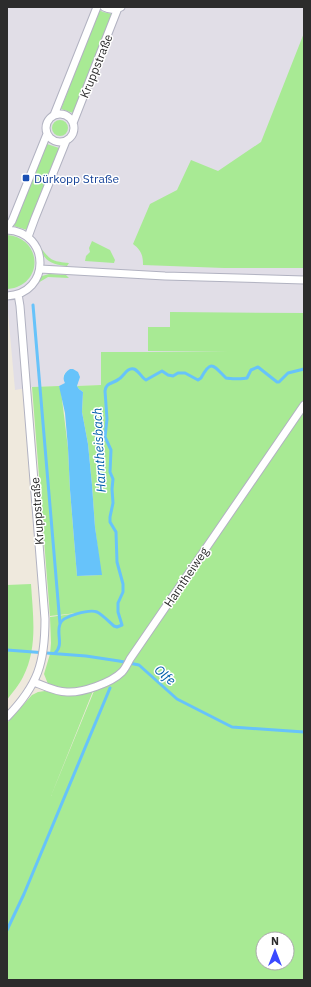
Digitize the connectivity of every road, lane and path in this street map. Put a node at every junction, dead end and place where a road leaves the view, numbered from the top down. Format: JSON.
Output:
{"nodes":[{"id":1,"x":97,"y":7,"type":"edge"},
{"id":2,"x":104,"y":7,"type":"edge"},
{"id":3,"x":119,"y":8,"type":"edge"},
{"id":4,"x":54,"y":115,"type":"junction"},
{"id":5,"x":73,"y":123,"type":"junction"},
{"id":6,"x":47,"y":134,"type":"junction"},
{"id":7,"x":66,"y":141,"type":"junction"},
{"id":8,"x":7,"y":229,"type":"edge"},
{"id":9,"x":28,"y":237,"type":"junction"},
{"id":10,"x":40,"y":269,"type":"junction"},
{"id":11,"x":304,"y":280,"type":"edge"},
{"id":12,"x":18,"y":294,"type":"junction"},
{"id":13,"x":8,"y":296,"type":"edge"},
{"id":14,"x":304,"y":405,"type":"edge"},
{"id":15,"x":34,"y":682,"type":"junction"},
{"id":16,"x":7,"y":717,"type":"edge"}],
"edges":[{"from":1,"to":4,"type":"street","name":"Kruppstraße"},
{"from":2,"to":3,"type":"street","name":"Kruppstraße"},
{"from":3,"to":5,"type":"street","name":"Kruppstraße"},
{"from":4,"to":5,"type":"street"},
{"from":4,"to":6,"type":"street","name":"Kruppstraße"},
{"from":5,"to":7,"type":"street","name":"Kruppstraße"},
{"from":6,"to":7,"type":"street"},
{"from":6,"to":8,"type":"street","name":"Kruppstraße"},
{"from":7,"to":9,"type":"street","name":"Kruppstraße"},
{"from":8,"to":9,"type":"street","name":"Kruppstraße"},
{"from":9,"to":10,"type":"street"},
{"from":10,"to":11,"type":"street"},
{"from":10,"to":12,"type":"street"},
{"from":12,"to":13,"type":"street"},
{"from":12,"to":15,"type":"street","name":"Kruppstraße"},
{"from":14,"to":15,"type":"street","name":"Harntheiweg"},
{"from":15,"to":16,"type":"street","name":"Kruppstraße"}]}
